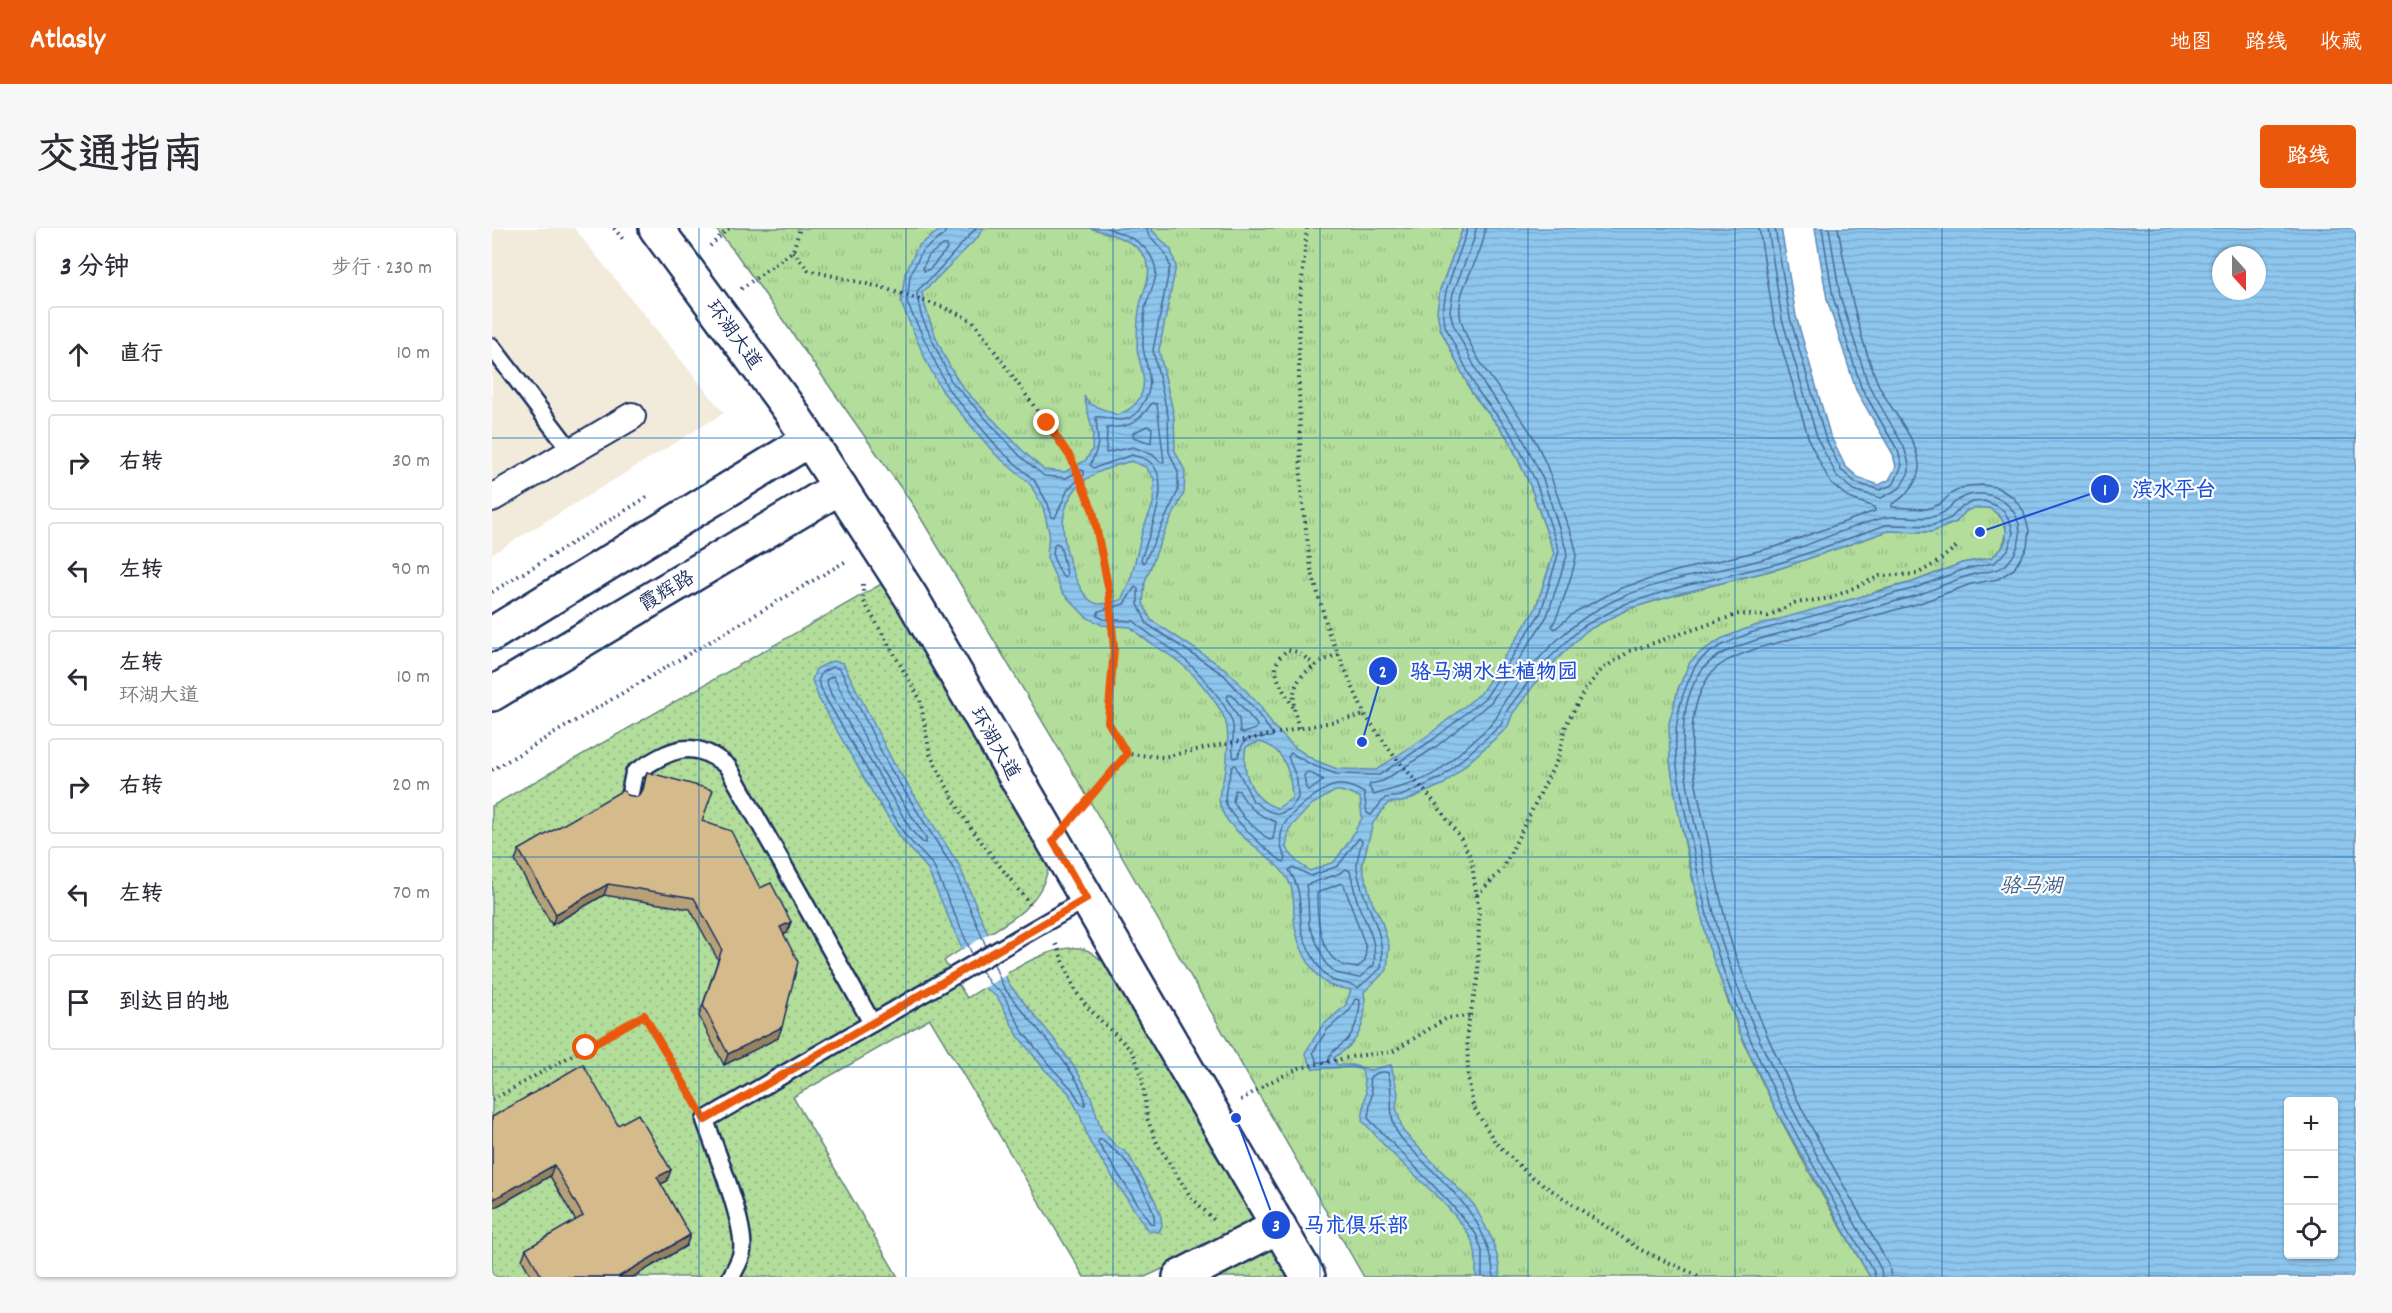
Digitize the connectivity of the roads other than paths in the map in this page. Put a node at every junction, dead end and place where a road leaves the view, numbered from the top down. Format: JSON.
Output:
{"nodes":[{"id":1,"x":656,"y":228,"type":"edge"},
{"id":2,"x":492,"y":347,"type":"edge"},
{"id":3,"x":632,"y":416,"type":"dead end"},
{"id":4,"x":809,"y":440,"type":"junction"},
{"id":5,"x":571,"y":451,"type":"junction"},
{"id":6,"x":840,"y":486,"type":"junction"},
{"id":7,"x":492,"y":498,"type":"edge"},
{"id":8,"x":492,"y":634,"type":"edge"},
{"id":9,"x":492,"y":694,"type":"edge"},
{"id":10,"x":629,"y":798,"type":"edge"},
{"id":11,"x":1086,"y":899,"type":"junction"},
{"id":12,"x":872,"y":1023,"type":"junction"},
{"id":13,"x":1279,"y":1226,"type":"junction"},
{"id":14,"x":731,"y":1277,"type":"edge"},
{"id":15,"x":1180,"y":1277,"type":"edge"},
{"id":16,"x":1308,"y":1277,"type":"edge"}],
"edges":[{"from":1,"to":4,"type":"street","name":"环湖大道"},
{"from":2,"to":5,"type":"lane"},
{"from":3,"to":5,"type":"street"},
{"from":4,"to":6,"type":"street","name":"环湖大道"},
{"from":4,"to":8,"type":"street"},
{"from":5,"to":7,"type":"street"},
{"from":6,"to":9,"type":"street","name":"霞辉路"},
{"from":6,"to":11,"type":"street","name":"环湖大道"},
{"from":10,"to":12,"type":"lane"},
{"from":11,"to":12,"type":"lane"},
{"from":11,"to":13,"type":"street","name":"环湖大道"},
{"from":12,"to":14,"type":"lane"},
{"from":13,"to":15,"type":"street"},
{"from":13,"to":16,"type":"street","name":"环湖大道"}]}
